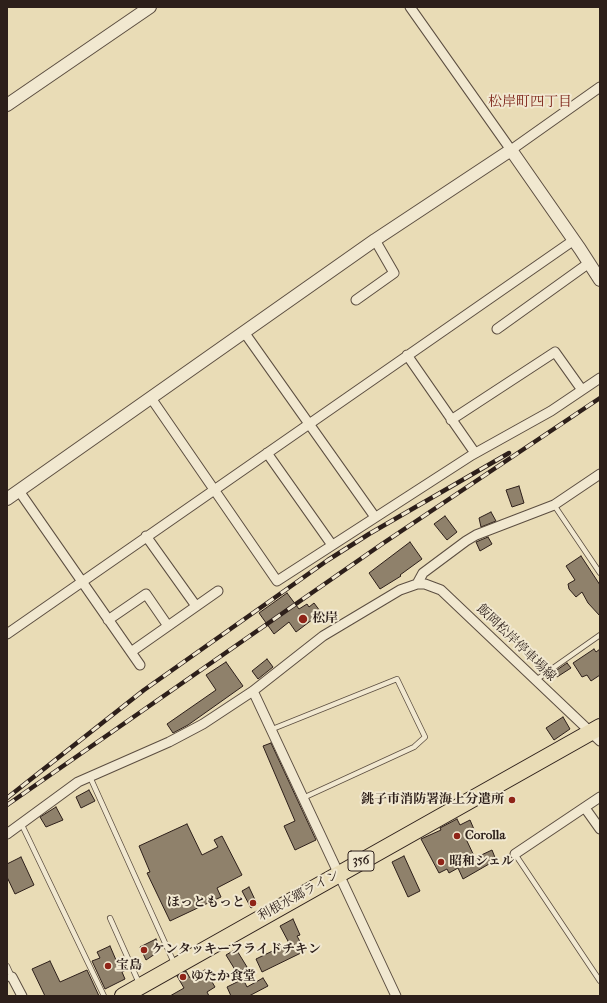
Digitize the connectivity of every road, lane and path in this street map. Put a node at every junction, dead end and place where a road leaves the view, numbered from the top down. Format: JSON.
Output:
{"nodes":[{"id":1,"x":150,"y":7,"type":"edge"},
{"id":2,"x":410,"y":7,"type":"edge"},
{"id":3,"x":600,"y":87,"type":"edge"},
{"id":4,"x":7,"y":106,"type":"edge"},
{"id":5,"x":511,"y":150,"type":"junction"},
{"id":6,"x":375,"y":240,"type":"junction"},
{"id":7,"x":574,"y":240,"type":"junction"},
{"id":8,"x":589,"y":263,"type":"junction"},
{"id":9,"x":600,"y":280,"type":"edge"},
{"id":10,"x":356,"y":300,"type":"dead end"},
{"id":11,"x":497,"y":329,"type":"dead end"},
{"id":12,"x":244,"y":332,"type":"junction"},
{"id":13,"x":407,"y":355,"type":"junction"},
{"id":14,"x":600,"y":378,"type":"edge"},
{"id":15,"x":582,"y":390,"type":"junction"},
{"id":16,"x":151,"y":398,"type":"junction"},
{"id":17,"x":452,"y":420,"type":"junction"},
{"id":18,"x":309,"y":424,"type":"junction"},
{"id":19,"x":267,"y":453,"type":"junction"},
{"id":20,"x":475,"y":454,"type":"junction"},
{"id":21,"x":600,"y":474,"type":"edge"},
{"id":22,"x":215,"y":489,"type":"junction"},
{"id":23,"x":19,"y":491,"type":"junction"},
{"id":24,"x":7,"y":499,"type":"edge"},
{"id":25,"x":554,"y":505,"type":"junction"},
{"id":26,"x":375,"y":517,"type":"junction"},
{"id":27,"x":146,"y":536,"type":"junction"},
{"id":28,"x":332,"y":545,"type":"junction"},
{"id":29,"x":600,"y":573,"type":"edge"},
{"id":30,"x":81,"y":582,"type":"junction"},
{"id":31,"x":417,"y":584,"type":"junction"},
{"id":32,"x":218,"y":591,"type":"dead end"},
{"id":33,"x":196,"y":606,"type":"junction"},
{"id":34,"x":108,"y":620,"type":"junction"},
{"id":35,"x":168,"y":626,"type":"junction"},
{"id":36,"x":7,"y":634,"type":"edge"},
{"id":37,"x":600,"y":635,"type":"edge"},
{"id":38,"x":131,"y":652,"type":"junction"},
{"id":39,"x":140,"y":665,"type":"dead end"},
{"id":40,"x":535,"y":680,"type":"junction"},
{"id":41,"x":252,"y":691,"type":"junction"},
{"id":42,"x":270,"y":730,"type":"junction"},
{"id":43,"x":597,"y":734,"type":"edge"},
{"id":44,"x":90,"y":777,"type":"junction"},
{"id":45,"x":600,"y":797,"type":"edge"},
{"id":46,"x":302,"y":798,"type":"junction"},
{"id":47,"x":585,"y":808,"type":"junction"},
{"id":48,"x":21,"y":823,"type":"junction"},
{"id":49,"x":600,"y":829,"type":"edge"},
{"id":50,"x":7,"y":834,"type":"edge"},
{"id":51,"x":515,"y":854,"type":"joint"},
{"id":52,"x":337,"y":874,"type":"junction"},
{"id":53,"x":110,"y":918,"type":"dead end"},
{"id":54,"x":7,"y":966,"type":"edge"},
{"id":55,"x":175,"y":966,"type":"junction"},
{"id":56,"x":10,"y":978,"type":"edge"},
{"id":57,"x":600,"y":981,"type":"edge"},
{"id":58,"x":140,"y":986,"type":"junction"},
{"id":59,"x":22,"y":996,"type":"edge"},
{"id":60,"x":104,"y":996,"type":"edge"},
{"id":61,"x":123,"y":996,"type":"edge"},
{"id":62,"x":396,"y":996,"type":"edge"}],
"edges":[{"from":1,"to":4,"type":"street"},
{"from":2,"to":5,"type":"street"},
{"from":3,"to":5,"type":"street"},
{"from":5,"to":6,"type":"street"},
{"from":5,"to":7,"type":"street"},
{"from":6,"to":10,"type":"street"},
{"from":6,"to":12,"type":"street"},
{"from":7,"to":8,"type":"street"},
{"from":7,"to":13,"type":"street"},
{"from":8,"to":9,"type":"street"},
{"from":8,"to":11,"type":"street"},
{"from":12,"to":16,"type":"street"},
{"from":12,"to":18,"type":"street"},
{"from":13,"to":17,"type":"street"},
{"from":13,"to":18,"type":"street"},
{"from":14,"to":15,"type":"street"},
{"from":15,"to":17,"type":"street"},
{"from":15,"to":20,"type":"street"},
{"from":16,"to":22,"type":"street"},
{"from":16,"to":23,"type":"street"},
{"from":17,"to":20,"type":"street"},
{"from":18,"to":19,"type":"street"},
{"from":18,"to":26,"type":"street"},
{"from":19,"to":22,"type":"street"},
{"from":19,"to":28,"type":"street"},
{"from":20,"to":26,"type":"street"},
{"from":21,"to":25,"type":"street"},
{"from":22,"to":27,"type":"street"},
{"from":22,"to":28,"type":"street"},
{"from":23,"to":24,"type":"street"},
{"from":23,"to":30,"type":"street"},
{"from":25,"to":29,"type":"lane"},
{"from":25,"to":31,"type":"street"},
{"from":26,"to":28,"type":"street"},
{"from":27,"to":30,"type":"street"},
{"from":27,"to":33,"type":"street"},
{"from":30,"to":34,"type":"street"},
{"from":30,"to":36,"type":"street"},
{"from":31,"to":40,"type":"street","name":"飯岡松岸停車場線"},
{"from":31,"to":41,"type":"street"},
{"from":32,"to":33,"type":"street"},
{"from":33,"to":35,"type":"street"},
{"from":34,"to":35,"type":"street"},
{"from":34,"to":38,"type":"street"},
{"from":35,"to":38,"type":"street"},
{"from":37,"to":40,"type":"lane"},
{"from":38,"to":39,"type":"street"},
{"from":40,"to":43,"type":"street","name":"飯岡松岸停車場線"},
{"from":41,"to":42,"type":"street"},
{"from":41,"to":44,"type":"street"},
{"from":42,"to":46,"type":"street"},
{"from":42,"to":46,"type":"lane"},
{"from":43,"to":52,"type":"highway","name":"利根水郷ライン","number":"356"},
{"from":44,"to":48,"type":"street"},
{"from":44,"to":55,"type":"lane"},
{"from":45,"to":47,"type":"street"},
{"from":46,"to":52,"type":"street"},
{"from":47,"to":49,"type":"street"},
{"from":47,"to":51,"type":"street"},
{"from":48,"to":50,"type":"street"},
{"from":48,"to":60,"type":"lane"},
{"from":51,"to":57,"type":"lane"},
{"from":52,"to":55,"type":"highway","name":"利根水郷ライン","number":"356"},
{"from":52,"to":62,"type":"street"},
{"from":53,"to":58,"type":"lane"},
{"from":54,"to":56,"type":"lane"},
{"from":55,"to":58,"type":"highway","name":"利根水郷ライン","number":"356"},
{"from":56,"to":59,"type":"street"},
{"from":58,"to":61,"type":"highway","name":"利根水郷ライン","number":"356"}]}
